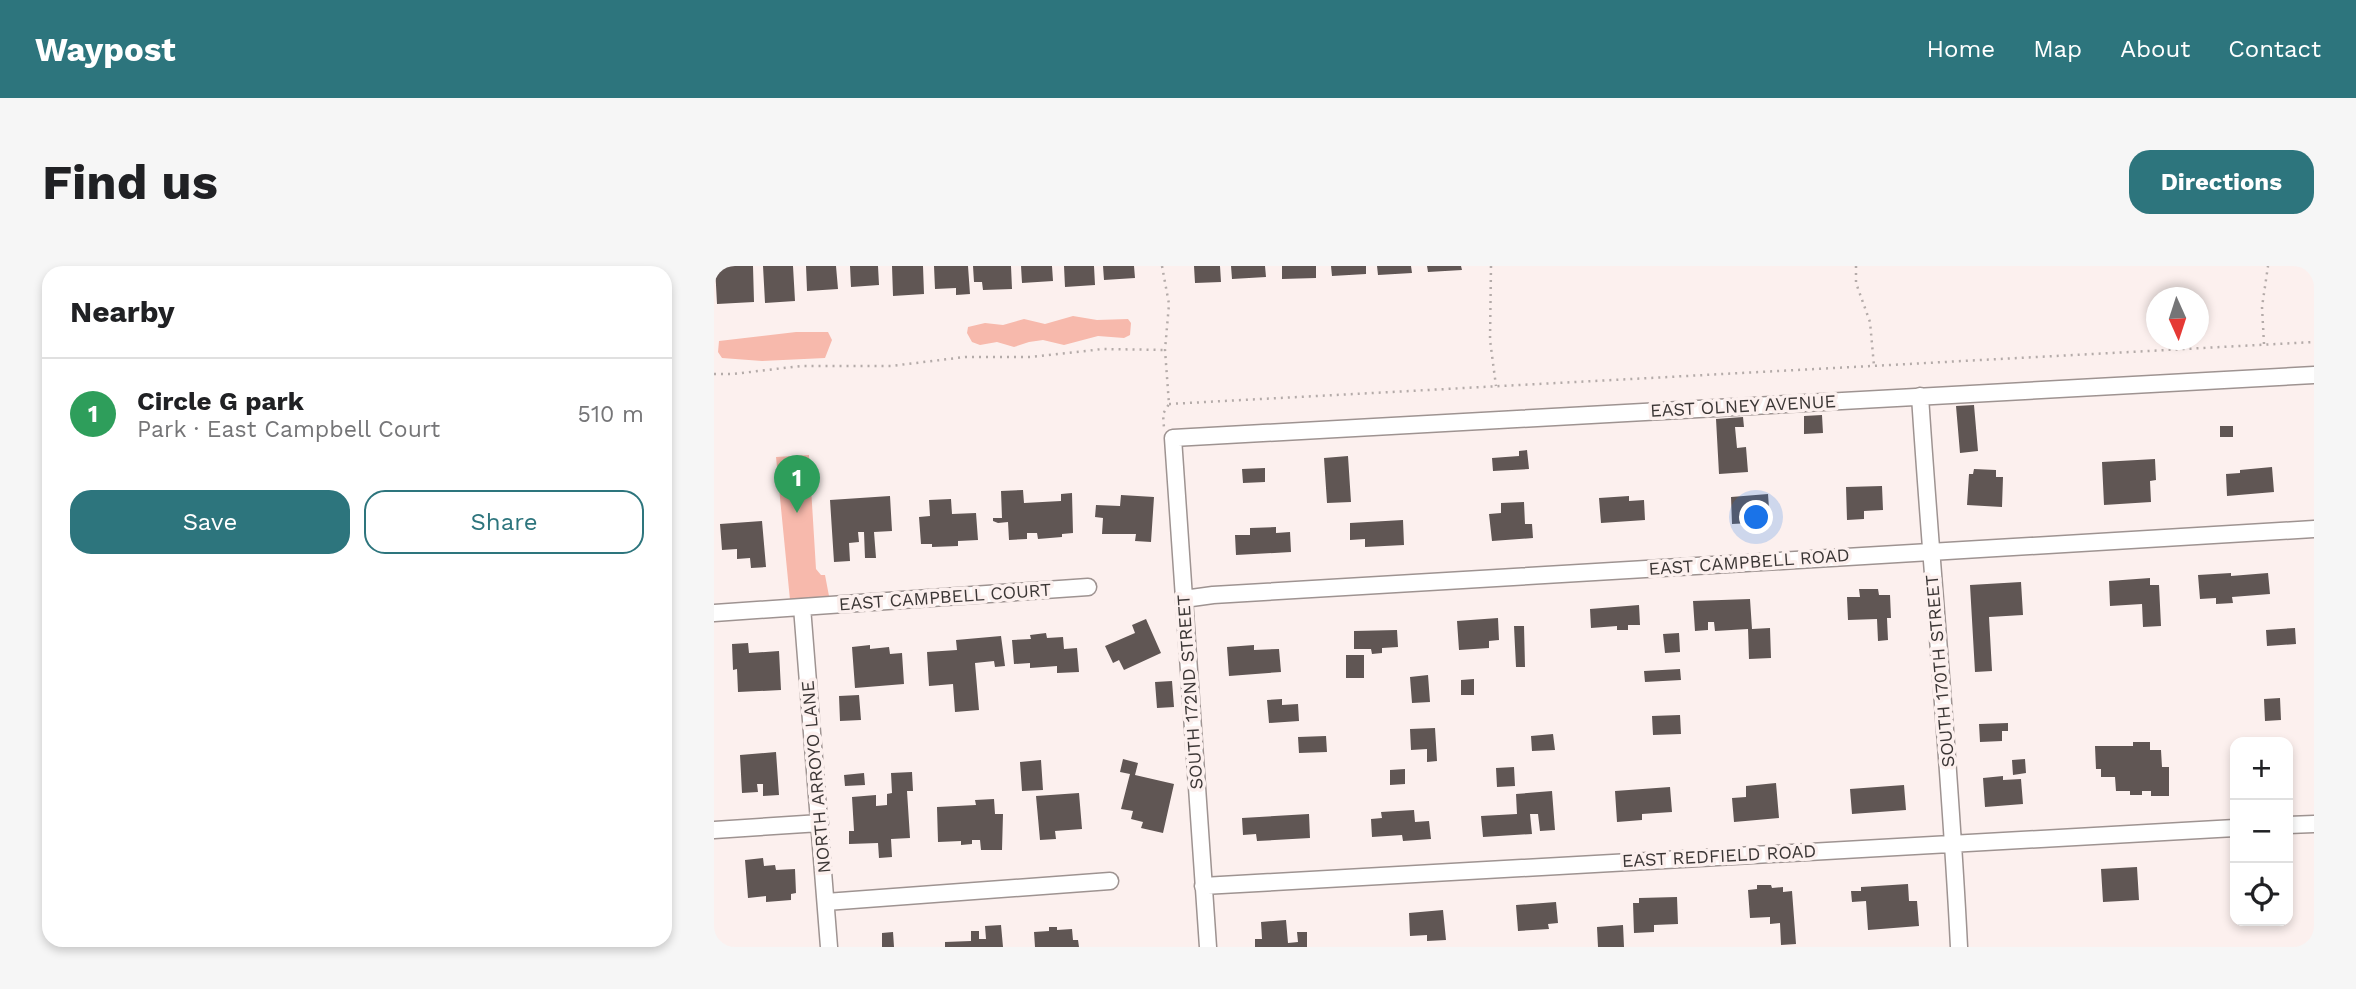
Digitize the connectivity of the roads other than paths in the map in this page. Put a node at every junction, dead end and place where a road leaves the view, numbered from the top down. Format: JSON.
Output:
{"nodes":[{"id":1,"x":2314,"y":375,"type":"edge"},
{"id":2,"x":1920,"y":396,"type":"junction"},
{"id":3,"x":1173,"y":438,"type":"joint"},
{"id":4,"x":2314,"y":529,"type":"edge"},
{"id":5,"x":1930,"y":551,"type":"junction"},
{"id":6,"x":1088,"y":587,"type":"dead end"},
{"id":7,"x":1184,"y":599,"type":"junction"},
{"id":8,"x":802,"y":607,"type":"junction"},
{"id":9,"x":714,"y":613,"type":"edge"},
{"id":10,"x":820,"y":823,"type":"junction"},
{"id":11,"x":2314,"y":824,"type":"edge"},
{"id":12,"x":2293,"y":825,"type":"edge"},
{"id":13,"x":2230,"y":828,"type":"edge"},
{"id":14,"x":714,"y":830,"type":"edge"},
{"id":15,"x":1954,"y":843,"type":"junction"},
{"id":16,"x":1110,"y":881,"type":"dead end"},
{"id":17,"x":1203,"y":886,"type":"junction"},
{"id":18,"x":826,"y":902,"type":"junction"},
{"id":19,"x":829,"y":947,"type":"edge"},
{"id":20,"x":1208,"y":947,"type":"edge"},
{"id":21,"x":1959,"y":947,"type":"edge"}],
"edges":[{"from":1,"to":2,"type":"street","name":"EAST OLNEY AVENUE"},
{"from":2,"to":3,"type":"street","name":"EAST OLNEY AVENUE"},
{"from":2,"to":5,"type":"street","name":"SOUTH 170TH STREET"},
{"from":3,"to":7,"type":"street","name":"SOUTH 172ND STREET"},
{"from":4,"to":5,"type":"street","name":"EAST CAMPBELL ROAD"},
{"from":5,"to":7,"type":"street","name":"EAST CAMPBELL ROAD"},
{"from":5,"to":15,"type":"street","name":"SOUTH 170TH STREET"},
{"from":6,"to":8,"type":"street","name":"EAST CAMPBELL COURT"},
{"from":7,"to":17,"type":"street","name":"SOUTH 172ND STREET"},
{"from":8,"to":9,"type":"street","name":"EAST CAMPBELL COURT"},
{"from":8,"to":10,"type":"street","name":"NORTH ARROYO LANE"},
{"from":10,"to":14,"type":"street"},
{"from":10,"to":18,"type":"street","name":"NORTH ARROYO LANE"},
{"from":11,"to":12,"type":"street"},
{"from":13,"to":15,"type":"street","name":"EAST REDFIELD ROAD"},
{"from":15,"to":17,"type":"street","name":"EAST REDFIELD ROAD"},
{"from":15,"to":21,"type":"street","name":"SOUTH 170TH STREET"},
{"from":16,"to":18,"type":"street"},
{"from":17,"to":20,"type":"street","name":"SOUTH 172ND STREET"},
{"from":18,"to":19,"type":"street","name":"NORTH ARROYO LANE"}]}
